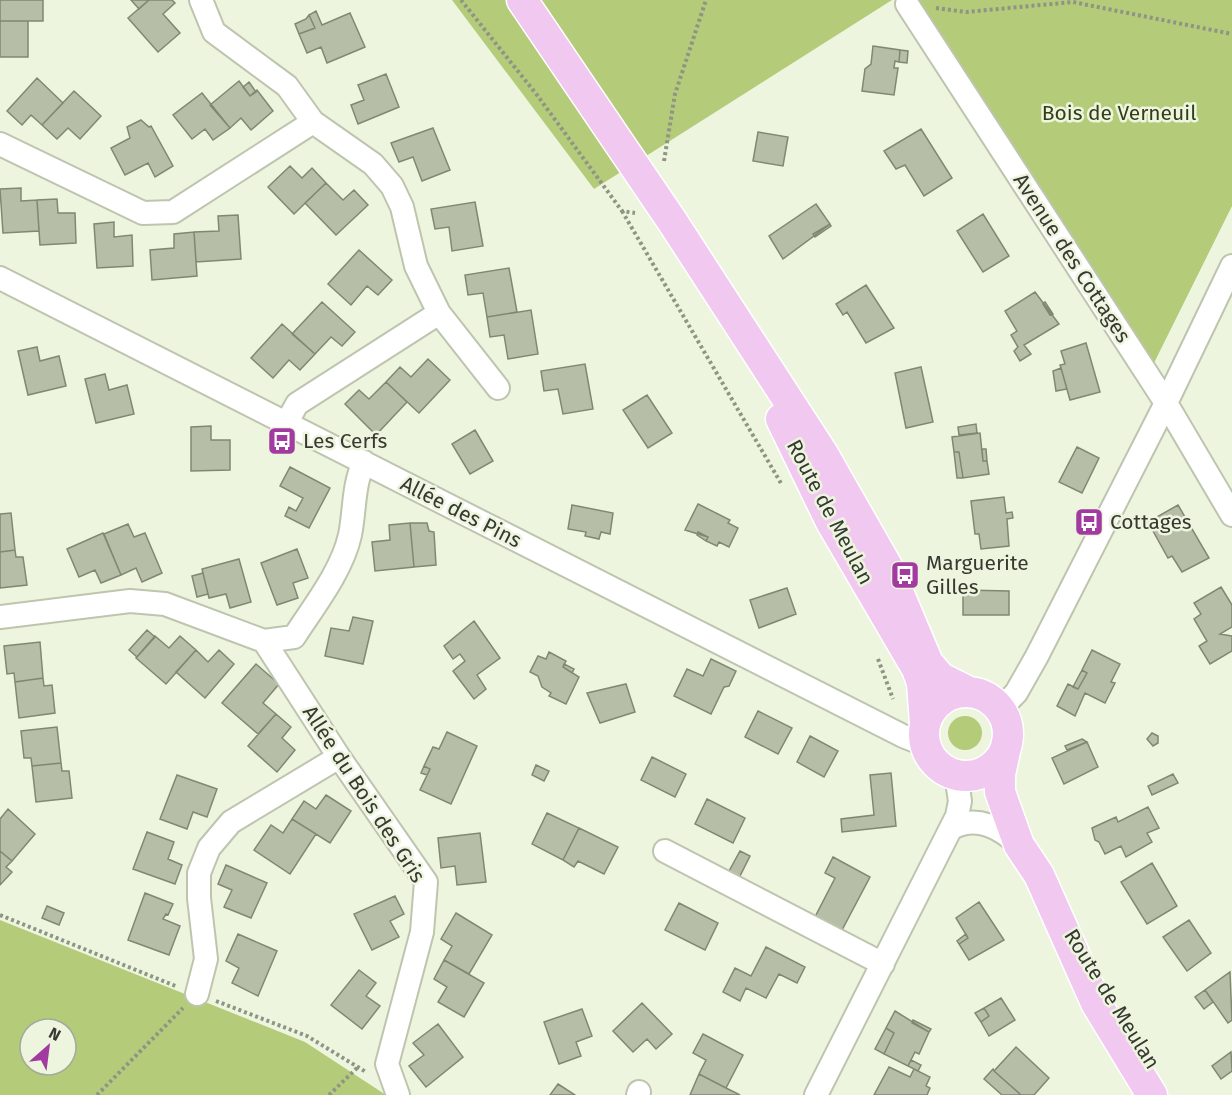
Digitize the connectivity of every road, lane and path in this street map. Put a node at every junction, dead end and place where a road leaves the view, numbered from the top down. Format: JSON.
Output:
{"nodes":[{"id":1,"x":201,"y":0,"type":"edge"},
{"id":2,"x":461,"y":0,"type":"edge"},
{"id":3,"x":506,"y":0,"type":"edge"},
{"id":4,"x":522,"y":0,"type":"edge"},
{"id":5,"x":706,"y":0,"type":"edge"},
{"id":6,"x":907,"y":4,"type":"joint"},
{"id":7,"x":1232,"y":34,"type":"edge"},
{"id":8,"x":573,"y":78,"type":"junction"},
{"id":9,"x":313,"y":122,"type":"junction"},
{"id":10,"x":0,"y":144,"type":"edge"},
{"id":11,"x":665,"y":210,"type":"junction"},
{"id":12,"x":622,"y":211,"type":"junction"},
{"id":13,"x":1232,"y":266,"type":"edge"},
{"id":14,"x":0,"y":278,"type":"edge"},
{"id":15,"x":724,"y":304,"type":"junction"},
{"id":16,"x":439,"y":313,"type":"junction"},
{"id":17,"x":498,"y":388,"type":"dead end"},
{"id":18,"x":1166,"y":403,"type":"junction"},
{"id":19,"x":287,"y":423,"type":"junction"},
{"id":20,"x":364,"y":462,"type":"junction"},
{"id":21,"x":787,"y":493,"type":"dead end"},
{"id":22,"x":1232,"y":515,"type":"edge"},
{"id":23,"x":0,"y":617,"type":"edge"},
{"id":24,"x":264,"y":641,"type":"junction"},
{"id":25,"x":876,"y":654,"type":"dead end"},
{"id":26,"x":969,"y":692,"type":"junction"},
{"id":27,"x":893,"y":699,"type":"dead end"},
{"id":28,"x":1000,"y":709,"type":"junction"},
{"id":29,"x":924,"y":732,"type":"junction"},
{"id":30,"x":1007,"y":742,"type":"junction"},
{"id":31,"x":339,"y":757,"type":"junction"},
{"id":32,"x":960,"y":775,"type":"junction"},
{"id":33,"x":1004,"y":808,"type":"junction"},
{"id":34,"x":952,"y":828,"type":"junction"},
{"id":35,"x":1019,"y":845,"type":"junction"},
{"id":36,"x":666,"y":851,"type":"dead end"},
{"id":37,"x":1052,"y":903,"type":"junction"},
{"id":38,"x":883,"y":964,"type":"junction"},
{"id":39,"x":197,"y":994,"type":"joint"},
{"id":40,"x":358,"y":1067,"type":"dead end"},
{"id":41,"x":97,"y":1095,"type":"edge"},
{"id":42,"x":328,"y":1095,"type":"edge"},
{"id":43,"x":398,"y":1095,"type":"edge"},
{"id":44,"x":816,"y":1095,"type":"edge"},
{"id":45,"x":1152,"y":1095,"type":"edge"},
{"id":46,"x":1174,"y":1095,"type":"edge"}],
"edges":[{"from":1,"to":9,"type":"street"},
{"from":2,"to":12,"type":"path"},
{"from":3,"to":8,"type":"main road","name":"Route de Meulan"},
{"from":4,"to":8,"type":"main road","name":"Route de Meulan"},
{"from":5,"to":11,"type":"path"},
{"from":6,"to":7,"type":"path"},
{"from":6,"to":18,"type":"street","name":"Avenue des Cottages"},
{"from":8,"to":11,"type":"main road","name":"Route de Meulan"},
{"from":9,"to":10,"type":"street"},
{"from":9,"to":16,"type":"street"},
{"from":11,"to":12,"type":"path"},
{"from":11,"to":15,"type":"main road","name":"Route de Meulan"},
{"from":12,"to":21,"type":"path"},
{"from":13,"to":18,"type":"street"},
{"from":14,"to":19,"type":"street","name":"Allée des Pins"},
{"from":15,"to":26,"type":"main road","name":"Route de Meulan"},
{"from":15,"to":29,"type":"main road","name":"Route de Meulan"},
{"from":16,"to":17,"type":"street"},
{"from":16,"to":19,"type":"street"},
{"from":18,"to":22,"type":"street","name":"Avenue des Cottages"},
{"from":18,"to":28,"type":"street"},
{"from":19,"to":20,"type":"street","name":"Allée des Pins"},
{"from":20,"to":24,"type":"street"},
{"from":20,"to":29,"type":"street","name":"Allée des Pins"},
{"from":23,"to":24,"type":"street"},
{"from":24,"to":31,"type":"street","name":"Allée du Bois des Gris"},
{"from":25,"to":27,"type":"path"},
{"from":26,"to":28,"type":"main road"},
{"from":26,"to":29,"type":"main road"},
{"from":28,"to":30,"type":"main road"},
{"from":29,"to":32,"type":"main road"},
{"from":30,"to":32,"type":"main road"},
{"from":30,"to":33,"type":"main road","name":"Route de Meulan"},
{"from":31,"to":39,"type":"street"},
{"from":31,"to":43,"type":"street","name":"Allée du Bois des Gris"},
{"from":32,"to":33,"type":"main road","name":"Route de Meulan"},
{"from":32,"to":34,"type":"street"},
{"from":33,"to":35,"type":"main road","name":"Route de Meulan"},
{"from":34,"to":35,"type":"street"},
{"from":34,"to":38,"type":"street"},
{"from":35,"to":37,"type":"main road","name":"Route de Meulan"},
{"from":36,"to":38,"type":"street"},
{"from":37,"to":45,"type":"main road","name":"Route de Meulan"},
{"from":37,"to":46,"type":"main road","name":"Route de Meulan"},
{"from":38,"to":44,"type":"street"},
{"from":39,"to":41,"type":"path"},
{"from":40,"to":42,"type":"path"}]}
